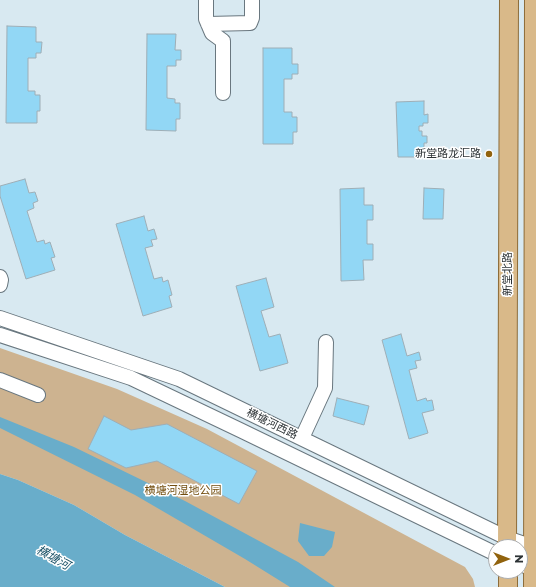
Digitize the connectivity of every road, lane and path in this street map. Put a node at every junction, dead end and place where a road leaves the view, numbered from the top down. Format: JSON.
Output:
{"nodes":[{"id":1,"x":206,"y":0,"type":"edge"},
{"id":2,"x":252,"y":0,"type":"edge"},
{"id":3,"x":509,"y":0,"type":"edge"},
{"id":4,"x":534,"y":0,"type":"edge"},
{"id":5,"x":208,"y":24,"type":"junction"},
{"id":6,"x":223,"y":93,"type":"dead end"},
{"id":7,"x":0,"y":277,"type":"edge"},
{"id":8,"x":0,"y":285,"type":"edge"},
{"id":9,"x":0,"y":318,"type":"edge"},
{"id":10,"x":0,"y":334,"type":"edge"},
{"id":11,"x":326,"y":342,"type":"dead end"},
{"id":12,"x":0,"y":380,"type":"edge"},
{"id":13,"x":38,"y":395,"type":"dead end"},
{"id":14,"x":535,"y":400,"type":"edge"},
{"id":15,"x":302,"y":438,"type":"junction"},
{"id":16,"x":501,"y":539,"type":"edge"},
{"id":17,"x":507,"y":539,"type":"edge"},
{"id":18,"x":535,"y":547,"type":"edge"},
{"id":19,"x":488,"y":550,"type":"edge"},
{"id":20,"x":530,"y":567,"type":"edge"},
{"id":21,"x":533,"y":587,"type":"edge"}],
"edges":[{"from":1,"to":5,"type":"street"},
{"from":2,"to":5,"type":"street"},
{"from":3,"to":17,"type":"main road","name":"新堂北路"},
{"from":4,"to":14,"type":"main road"},
{"from":5,"to":6,"type":"street"},
{"from":7,"to":8,"type":"street"},
{"from":9,"to":15,"type":"street","name":"横塘河西路"},
{"from":10,"to":19,"type":"street","name":"横塘河西路"},
{"from":11,"to":15,"type":"street"},
{"from":12,"to":13,"type":"street"},
{"from":14,"to":18,"type":"main road"},
{"from":15,"to":16,"type":"street","name":"横塘河西路"},
{"from":18,"to":20,"type":"main road"},
{"from":20,"to":21,"type":"main road"}]}
